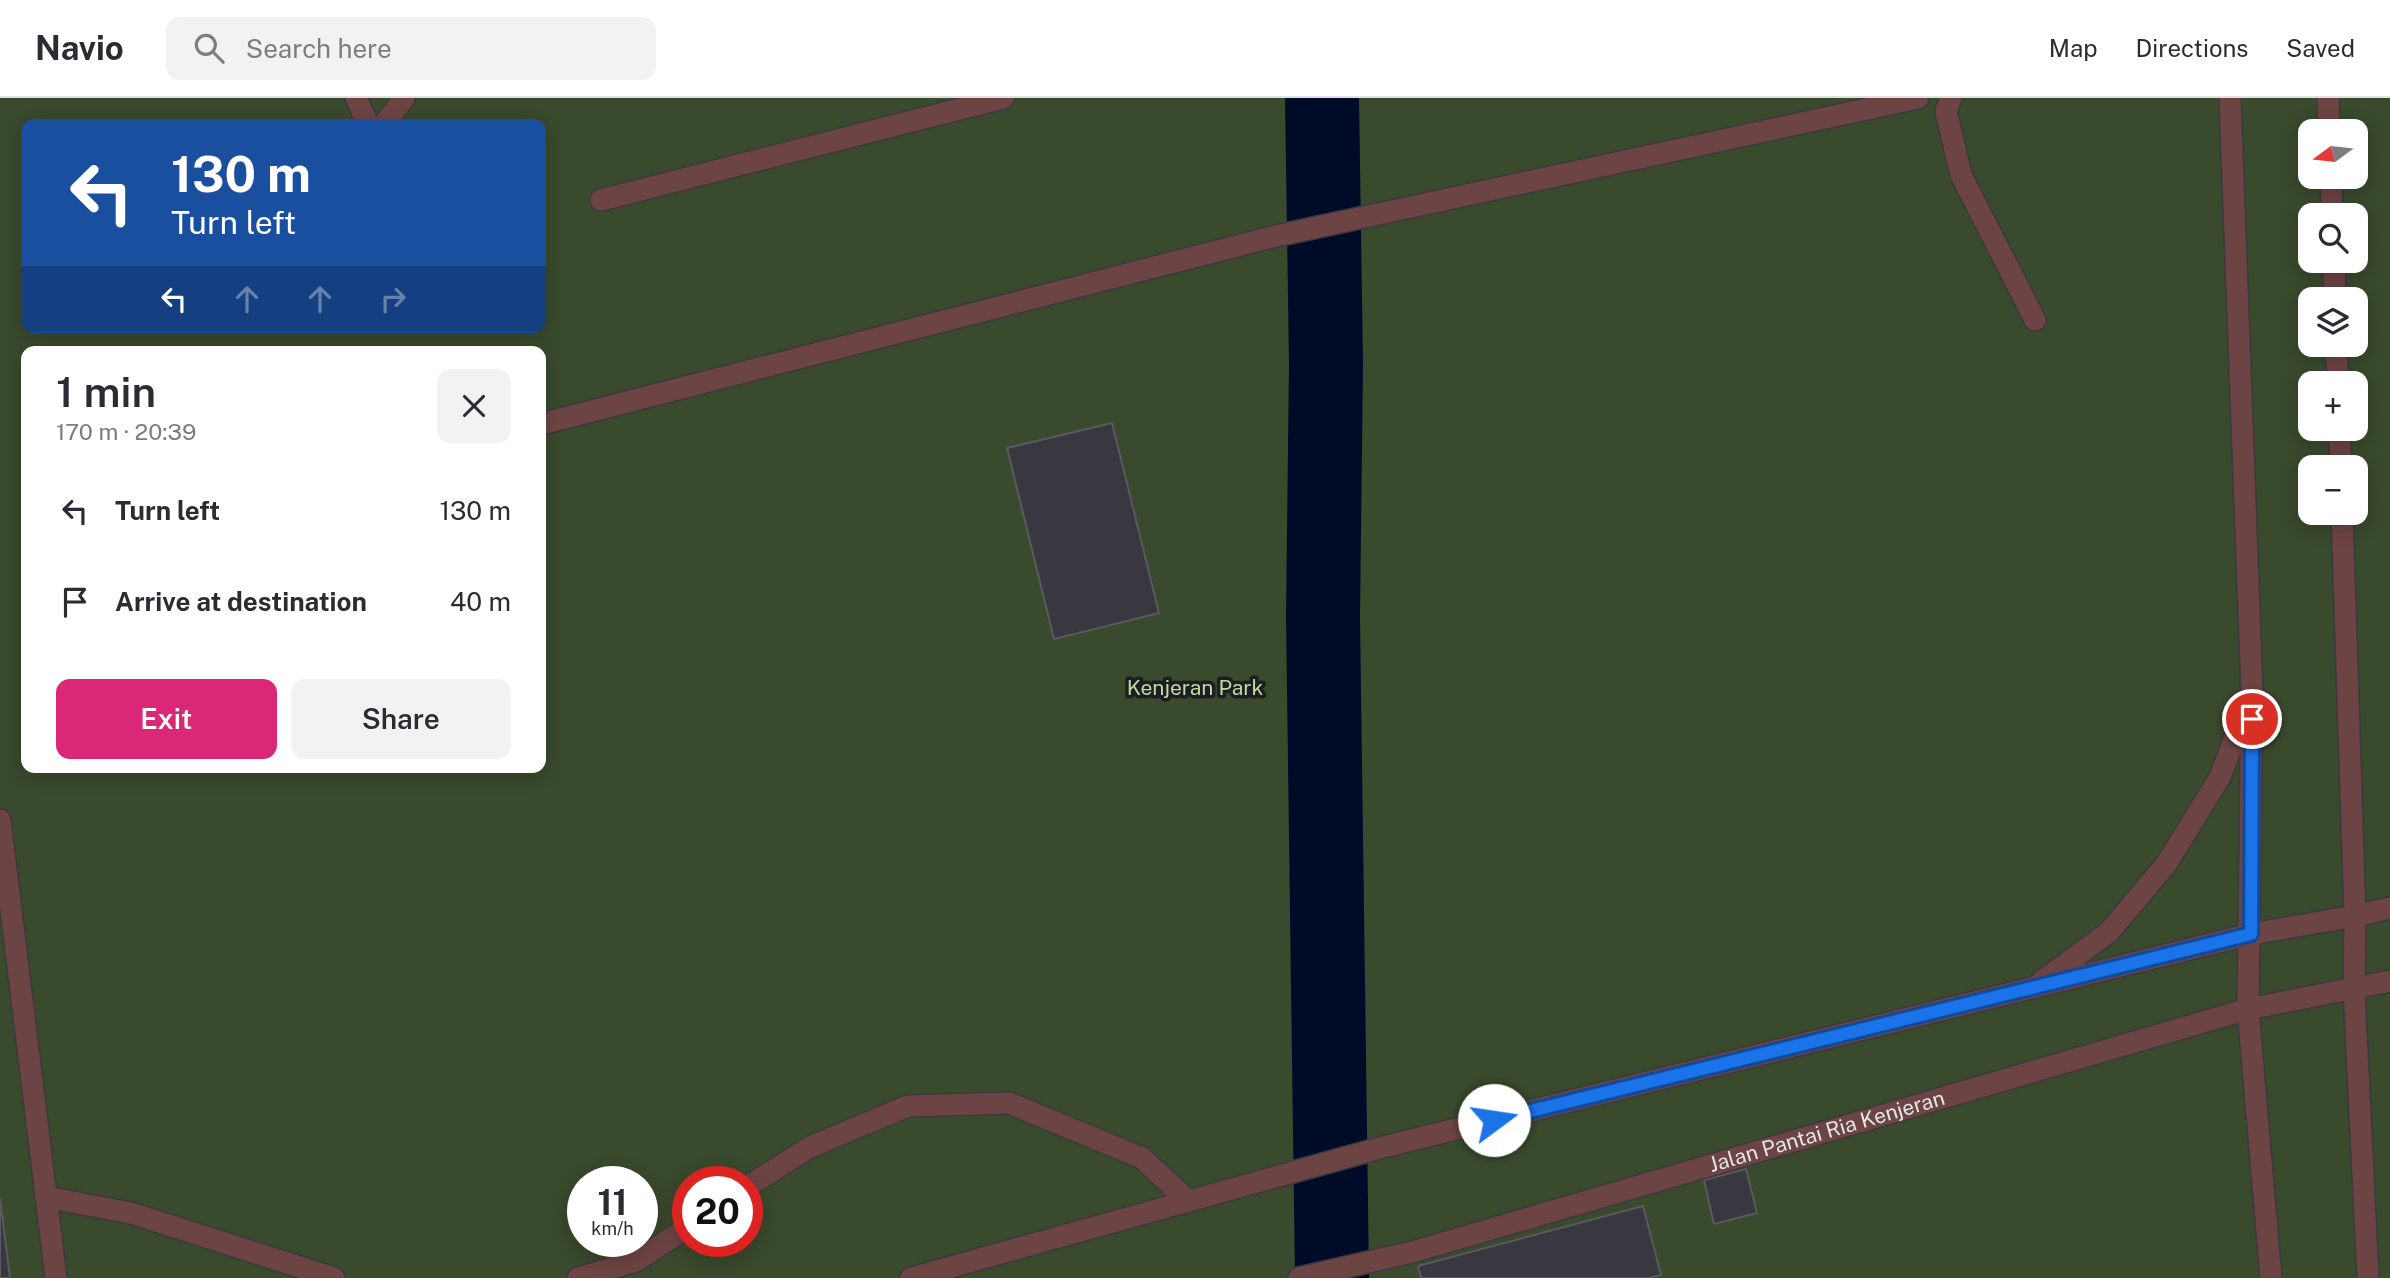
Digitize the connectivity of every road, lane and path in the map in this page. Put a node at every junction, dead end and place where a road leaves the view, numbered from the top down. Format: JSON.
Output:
{"nodes":[{"id":1,"x":356,"y":98,"type":"edge"},
{"id":2,"x":404,"y":98,"type":"edge"},
{"id":3,"x":1003,"y":98,"type":"edge"},
{"id":4,"x":1918,"y":98,"type":"edge"},
{"id":5,"x":1951,"y":98,"type":"edge"},
{"id":6,"x":2230,"y":98,"type":"edge"},
{"id":7,"x":2328,"y":98,"type":"edge"},
{"id":8,"x":366,"y":119,"type":"edge"},
{"id":9,"x":388,"y":119,"type":"edge"},
{"id":10,"x":2329,"y":119,"type":"edge"},
{"id":11,"x":601,"y":200,"type":"dead end"},
{"id":12,"x":2035,"y":320,"type":"dead end"},
{"id":13,"x":546,"y":423,"type":"edge"},
{"id":14,"x":2342,"y":525,"type":"edge"},
{"id":15,"x":2252,"y":692,"type":"junction"},
{"id":16,"x":0,"y":820,"type":"edge"},
{"id":17,"x":2390,"y":908,"type":"edge"},
{"id":18,"x":2355,"y":916,"type":"junction"},
{"id":19,"x":2251,"y":934,"type":"junction"},
{"id":20,"x":2390,"y":981,"type":"edge"},
{"id":21,"x":2031,"y":989,"type":"junction"},
{"id":22,"x":2354,"y":989,"type":"junction"},
{"id":23,"x":2248,"y":1009,"type":"junction"},
{"id":24,"x":763,"y":1177,"type":"edge"},
{"id":25,"x":46,"y":1197,"type":"junction"},
{"id":26,"x":1188,"y":1201,"type":"junction"},
{"id":27,"x":672,"y":1237,"type":"edge"},
{"id":28,"x":56,"y":1278,"type":"edge"},
{"id":29,"x":334,"y":1278,"type":"edge"},
{"id":30,"x":578,"y":1278,"type":"edge"},
{"id":31,"x":911,"y":1278,"type":"edge"},
{"id":32,"x":1299,"y":1278,"type":"edge"},
{"id":33,"x":2271,"y":1278,"type":"edge"},
{"id":34,"x":2368,"y":1278,"type":"edge"}],
"edges":[{"from":1,"to":8,"type":"lane"},
{"from":2,"to":9,"type":"lane"},
{"from":3,"to":11,"type":"lane"},
{"from":4,"to":13,"type":"lane"},
{"from":5,"to":12,"type":"lane"},
{"from":6,"to":15,"type":"lane"},
{"from":7,"to":10,"type":"lane"},
{"from":14,"to":18,"type":"lane"},
{"from":15,"to":19,"type":"lane"},
{"from":15,"to":21,"type":"lane"},
{"from":16,"to":25,"type":"lane"},
{"from":17,"to":18,"type":"lane"},
{"from":18,"to":19,"type":"lane"},
{"from":18,"to":22,"type":"lane"},
{"from":19,"to":21,"type":"lane"},
{"from":19,"to":23,"type":"lane"},
{"from":20,"to":22,"type":"lane","name":"Jalan Pantai Ria Kenjeran"},
{"from":21,"to":26,"type":"lane"},
{"from":22,"to":23,"type":"lane","name":"Jalan Pantai Ria Kenjeran"},
{"from":22,"to":34,"type":"lane"},
{"from":23,"to":32,"type":"lane","name":"Jalan Pantai Ria Kenjeran"},
{"from":23,"to":33,"type":"lane"},
{"from":24,"to":26,"type":"lane"},
{"from":25,"to":28,"type":"lane"},
{"from":25,"to":29,"type":"lane"},
{"from":26,"to":31,"type":"lane"},
{"from":27,"to":30,"type":"lane"}]}
